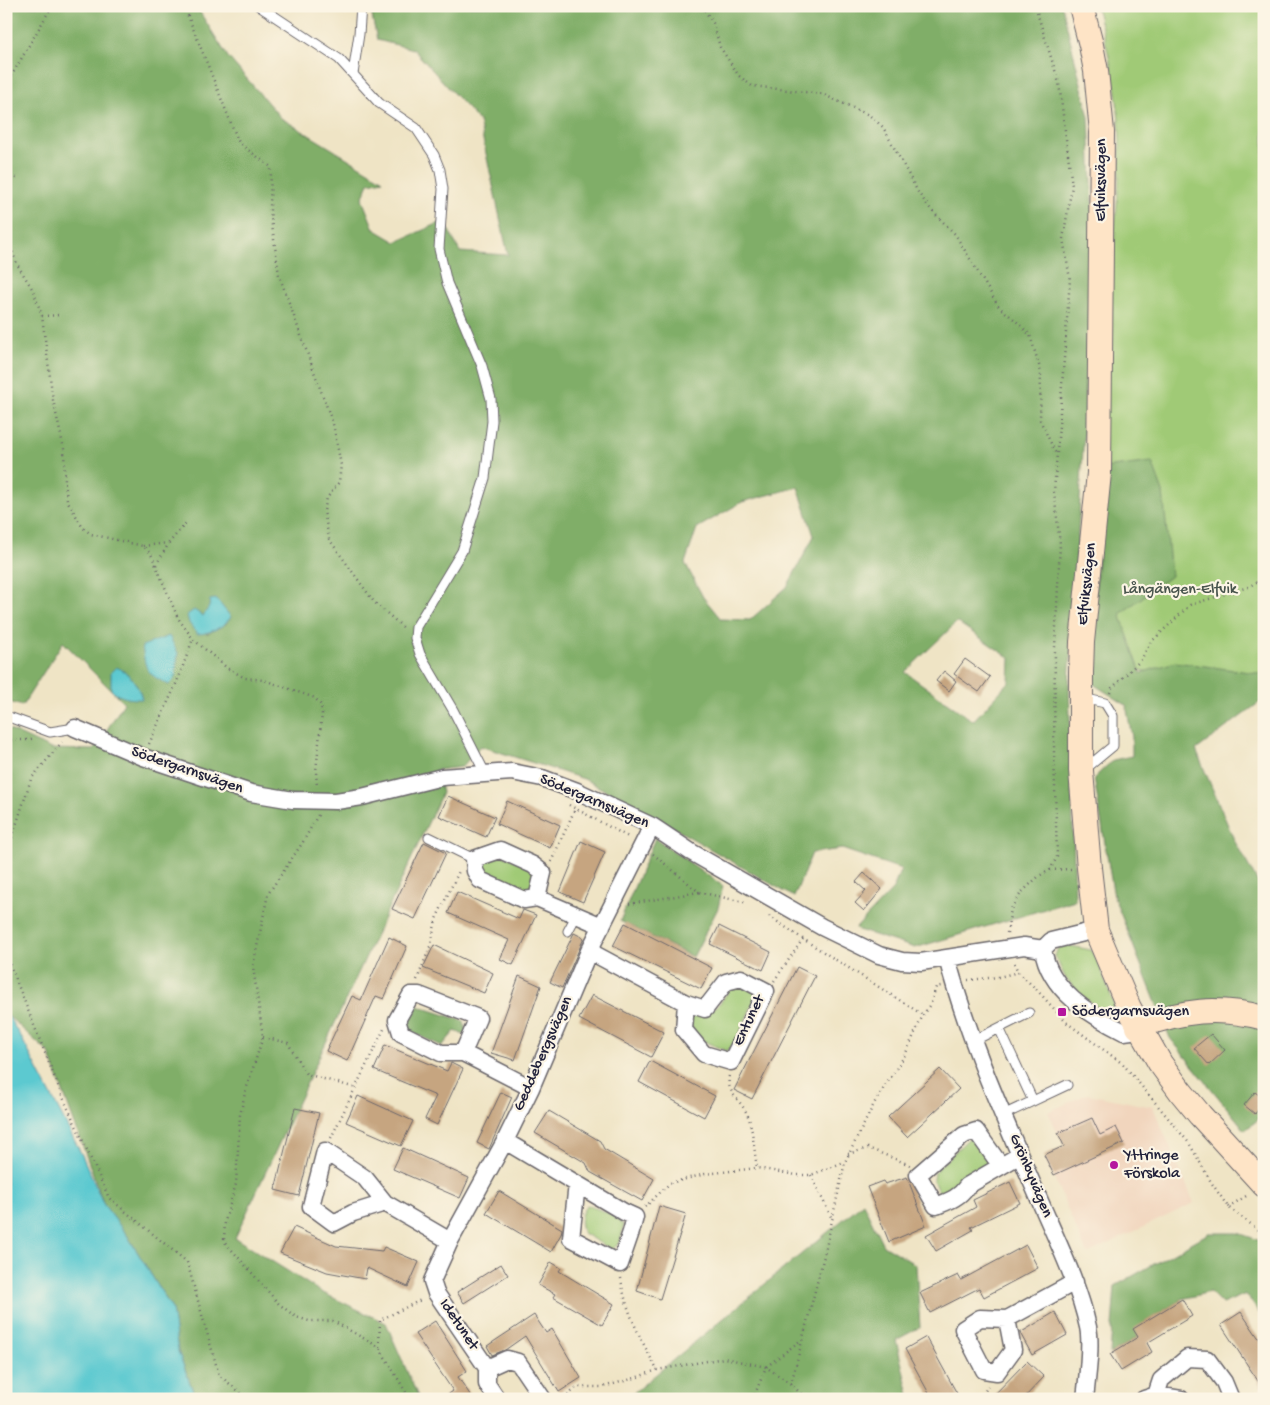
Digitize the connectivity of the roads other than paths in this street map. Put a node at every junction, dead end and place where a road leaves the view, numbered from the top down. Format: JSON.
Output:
{"nodes":[{"id":1,"x":259,"y":6,"type":"edge"},
{"id":2,"x":360,"y":6,"type":"edge"},
{"id":3,"x":1081,"y":6,"type":"edge"},
{"id":4,"x":353,"y":74,"type":"junction"},
{"id":5,"x":1082,"y":698,"type":"junction"},
{"id":6,"x":6,"y":716,"type":"edge"},
{"id":7,"x":75,"y":728,"type":"joint"},
{"id":8,"x":1081,"y":771,"type":"junction"},
{"id":9,"x":485,"y":773,"type":"junction"},
{"id":10,"x":652,"y":826,"type":"junction"},
{"id":11,"x":429,"y":837,"type":"dead end"},
{"id":12,"x":474,"y":859,"type":"junction"},
{"id":13,"x":537,"y":898,"type":"junction"},
{"id":14,"x":577,"y":914,"type":"junction"},
{"id":15,"x":602,"y":926,"type":"junction"},
{"id":16,"x":1096,"y":930,"type":"junction"},
{"id":17,"x":568,"y":931,"type":"dead end"},
{"id":18,"x":1043,"y":949,"type":"junction"},
{"id":19,"x":589,"y":951,"type":"junction"},
{"id":20,"x":947,"y":958,"type":"junction"},
{"id":21,"x":686,"y":1003,"type":"junction"},
{"id":22,"x":1029,"y":1013,"type":"dead end"},
{"id":23,"x":1264,"y":1018,"type":"edge"},
{"id":24,"x":1138,"y":1027,"type":"junction"},
{"id":25,"x":999,"y":1028,"type":"junction"},
{"id":26,"x":973,"y":1041,"type":"junction"},
{"id":27,"x":463,"y":1053,"type":"junction"},
{"id":28,"x":1067,"y":1085,"type":"dead end"},
{"id":29,"x":531,"y":1088,"type":"junction"},
{"id":30,"x":1033,"y":1101,"type":"junction"},
{"id":31,"x":1003,"y":1115,"type":"junction"},
{"id":32,"x":505,"y":1142,"type":"junction"},
{"id":33,"x":1020,"y":1155,"type":"junction"},
{"id":34,"x":1001,"y":1166,"type":"junction"},
{"id":35,"x":577,"y":1184,"type":"junction"},
{"id":36,"x":1258,"y":1188,"type":"edge"},
{"id":37,"x":386,"y":1203,"type":"junction"},
{"id":38,"x":450,"y":1241,"type":"junction"},
{"id":39,"x":1075,"y":1282,"type":"junction"},
{"id":40,"x":434,"y":1287,"type":"joint"},
{"id":41,"x":1007,"y":1319,"type":"dead end"},
{"id":42,"x":487,"y":1368,"type":"junction"},
{"id":43,"x":1150,"y":1397,"type":"edge"},
{"id":44,"x":497,"y":1399,"type":"edge"},
{"id":45,"x":543,"y":1399,"type":"edge"},
{"id":46,"x":1085,"y":1399,"type":"edge"},
{"id":47,"x":1181,"y":1399,"type":"edge"},
{"id":48,"x":1231,"y":1399,"type":"edge"}],
"edges":[{"from":1,"to":4,"type":"lane"},
{"from":2,"to":4,"type":"lane"},
{"from":3,"to":5,"type":"street","name":"Elfviksvägen"},
{"from":4,"to":9,"type":"lane"},
{"from":5,"to":8,"type":"street","name":"Elfviksvägen"},
{"from":5,"to":8,"type":"lane"},
{"from":6,"to":7,"type":"lane"},
{"from":7,"to":9,"type":"street","name":"Södergarnsvägen"},
{"from":8,"to":16,"type":"street","name":"Elfviksvägen"},
{"from":9,"to":10,"type":"street","name":"Södergarnsvägen"},
{"from":10,"to":15,"type":"street","name":"Geddebergsvägen"},
{"from":10,"to":20,"type":"street","name":"Södergarnsvägen"},
{"from":11,"to":12,"type":"lane"},
{"from":12,"to":13,"type":"street"},
{"from":12,"to":13,"type":"street"},
{"from":13,"to":14,"type":"street"},
{"from":14,"to":15,"type":"street"},
{"from":14,"to":17,"type":"lane"},
{"from":15,"to":19,"type":"street","name":"Geddebergsvägen"},
{"from":16,"to":18,"type":"street"},
{"from":16,"to":24,"type":"street","name":"Elfviksvägen"},
{"from":18,"to":20,"type":"street","name":"Södergarnsvägen"},
{"from":18,"to":24,"type":"street"},
{"from":19,"to":21,"type":"street","name":"Entunet"},
{"from":19,"to":29,"type":"street","name":"Geddebergsvägen"},
{"from":20,"to":26,"type":"street","name":"Grönbyvägen"},
{"from":21,"to":21,"type":"street","name":"Entunet"},
{"from":22,"to":25,"type":"lane"},
{"from":23,"to":24,"type":"street"},
{"from":24,"to":36,"type":"street","name":"Elfviksvägen"},
{"from":25,"to":26,"type":"lane"},
{"from":25,"to":30,"type":"lane"},
{"from":26,"to":31,"type":"street","name":"Grönbyvägen"},
{"from":27,"to":27,"type":"street"},
{"from":27,"to":29,"type":"street"},
{"from":28,"to":30,"type":"lane"},
{"from":29,"to":32,"type":"street","name":"Geddebergsvägen"},
{"from":30,"to":31,"type":"lane"},
{"from":31,"to":33,"type":"street","name":"Grönbyvägen"},
{"from":32,"to":35,"type":"street"},
{"from":32,"to":38,"type":"street","name":"Geddebergsvägen"},
{"from":33,"to":34,"type":"street"},
{"from":33,"to":39,"type":"street","name":"Grönbyvägen"},
{"from":34,"to":34,"type":"street"},
{"from":35,"to":35,"type":"street"},
{"from":37,"to":37,"type":"street"},
{"from":37,"to":38,"type":"street"},
{"from":38,"to":40,"type":"street","name":"Geddebergsvägen"},
{"from":39,"to":41,"type":"street"},
{"from":39,"to":46,"type":"street","name":"Grönbyvägen"},
{"from":40,"to":42,"type":"street","name":"Idetunet"},
{"from":42,"to":44,"type":"street","name":"Idetunet"},
{"from":42,"to":45,"type":"street","name":"Idetunet"},
{"from":43,"to":47,"type":"street"},
{"from":43,"to":48,"type":"street"}]}
